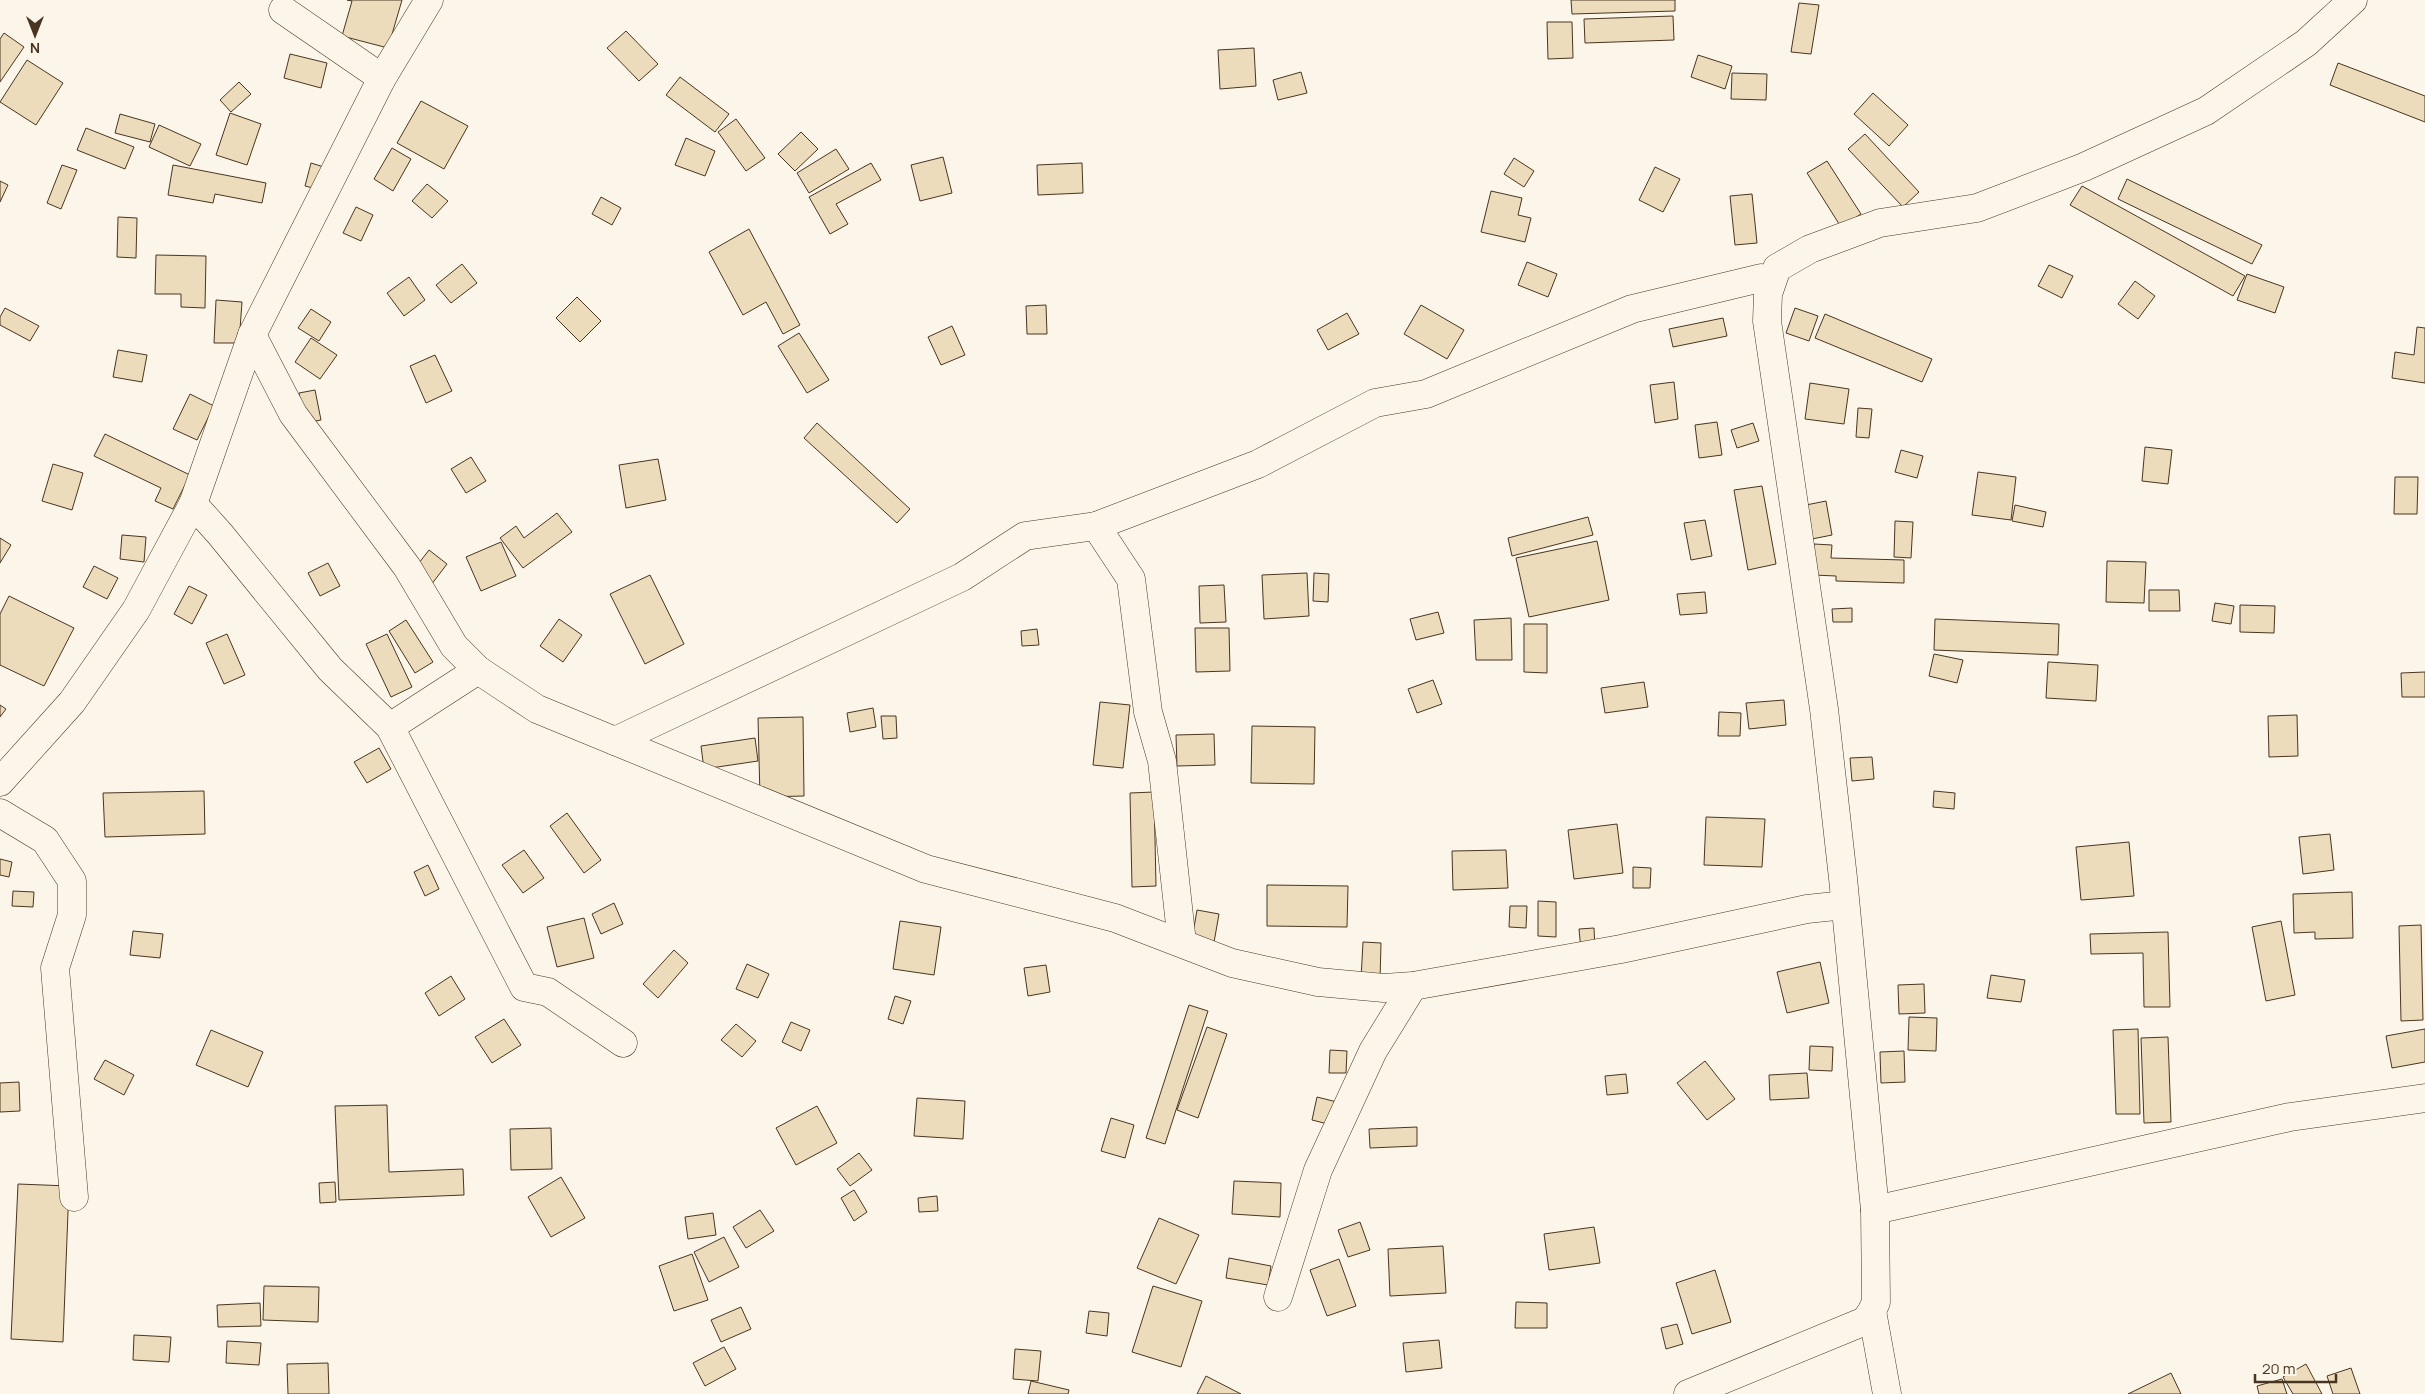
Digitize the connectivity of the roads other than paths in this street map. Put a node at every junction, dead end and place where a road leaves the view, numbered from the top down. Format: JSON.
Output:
{"nodes":[{"id":1,"x":429,"y":0,"type":"edge"},
{"id":2,"x":2353,"y":0,"type":"edge"},
{"id":3,"x":283,"y":10,"type":"dead end"},
{"id":4,"x":382,"y":78,"type":"junction"},
{"id":5,"x":1771,"y":280,"type":"junction"},
{"id":6,"x":252,"y":335,"type":"junction"},
{"id":7,"x":193,"y":504,"type":"junction"},
{"id":8,"x":1096,"y":526,"type":"junction"},
{"id":9,"x":478,"y":670,"type":"junction"},
{"id":10,"x":390,"y":727,"type":"junction"},
{"id":11,"x":615,"y":741,"type":"junction"},
{"id":12,"x":0,"y":782,"type":"edge"},
{"id":13,"x":0,"y":813,"type":"edge"},
{"id":14,"x":1845,"y":904,"type":"junction"},
{"id":15,"x":1182,"y":943,"type":"junction"},
{"id":16,"x":1413,"y":986,"type":"junction"},
{"id":17,"x":623,"y":1042,"type":"dead end"},
{"id":18,"x":2425,"y":1098,"type":"edge"},
{"id":19,"x":74,"y":1197,"type":"dead end"},
{"id":20,"x":1875,"y":1210,"type":"junction"},
{"id":21,"x":1278,"y":1297,"type":"dead end"},
{"id":22,"x":1872,"y":1311,"type":"junction"},
{"id":23,"x":1688,"y":1394,"type":"edge"},
{"id":24,"x":1887,"y":1394,"type":"edge"}],
"edges":[{"from":1,"to":4,"type":"street"},
{"from":2,"to":5,"type":"street"},
{"from":3,"to":4,"type":"street"},
{"from":4,"to":6,"type":"street"},
{"from":5,"to":8,"type":"street"},
{"from":5,"to":14,"type":"street"},
{"from":6,"to":7,"type":"street"},
{"from":6,"to":9,"type":"street"},
{"from":7,"to":10,"type":"street"},
{"from":7,"to":12,"type":"street"},
{"from":8,"to":11,"type":"street"},
{"from":8,"to":15,"type":"street"},
{"from":9,"to":10,"type":"street"},
{"from":9,"to":11,"type":"street"},
{"from":10,"to":17,"type":"street"},
{"from":11,"to":15,"type":"street"},
{"from":13,"to":19,"type":"street"},
{"from":14,"to":16,"type":"street"},
{"from":14,"to":20,"type":"street"},
{"from":15,"to":16,"type":"street"},
{"from":16,"to":21,"type":"street"},
{"from":18,"to":20,"type":"street"},
{"from":20,"to":22,"type":"street"},
{"from":22,"to":23,"type":"street"},
{"from":22,"to":24,"type":"street"}]}
